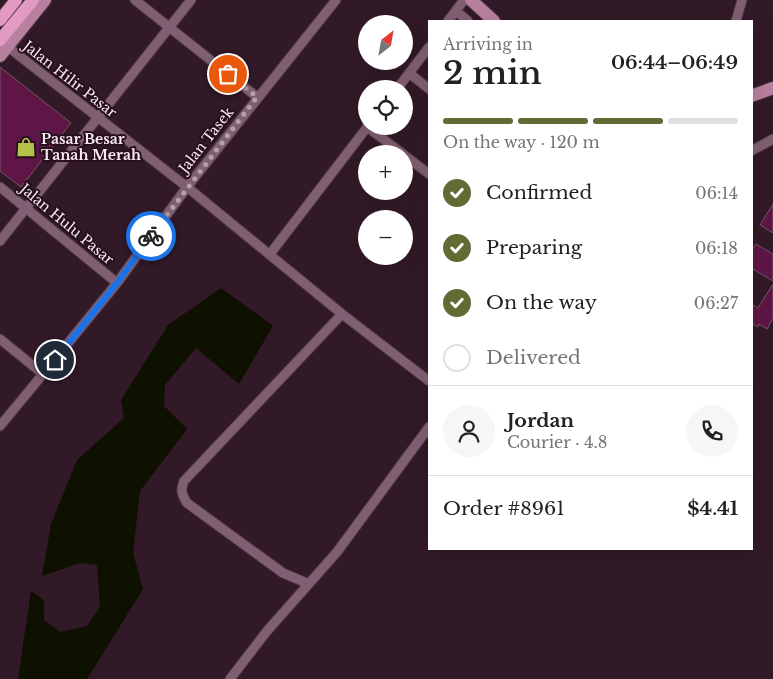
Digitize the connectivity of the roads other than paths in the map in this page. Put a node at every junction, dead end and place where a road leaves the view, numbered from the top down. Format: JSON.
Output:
{"nodes":[{"id":1,"x":16,"y":0,"type":"edge"},
{"id":2,"x":26,"y":0,"type":"edge"},
{"id":3,"x":33,"y":0,"type":"edge"},
{"id":4,"x":45,"y":0,"type":"edge"},
{"id":5,"x":135,"y":0,"type":"edge"},
{"id":6,"x":191,"y":0,"type":"edge"},
{"id":7,"x":464,"y":0,"type":"edge"},
{"id":8,"x":471,"y":0,"type":"edge"},
{"id":9,"x":742,"y":0,"type":"edge"},
{"id":10,"x":332,"y":2,"type":"edge"},
{"id":11,"x":456,"y":11,"type":"junction"},
{"id":12,"x":0,"y":20,"type":"edge"},
{"id":13,"x":449,"y":20,"type":"edge"},
{"id":14,"x":467,"y":20,"type":"edge"},
{"id":15,"x":493,"y":20,"type":"edge"},
{"id":16,"x":736,"y":20,"type":"edge"},
{"id":17,"x":169,"y":27,"type":"junction"},
{"id":18,"x":0,"y":33,"type":"edge"},
{"id":19,"x":3,"y":48,"type":"edge"},
{"id":20,"x":428,"y":48,"type":"edge"},
{"id":21,"x":409,"y":73,"type":"junction"},
{"id":22,"x":404,"y":80,"type":"edge"},
{"id":23,"x":428,"y":88,"type":"edge"},
{"id":24,"x":773,"y":88,"type":"edge"},
{"id":25,"x":753,"y":95,"type":"edge"},
{"id":26,"x":257,"y":97,"type":"junction"},
{"id":27,"x":97,"y":117,"type":"junction"},
{"id":28,"x":360,"y":135,"type":"edge"},
{"id":29,"x":379,"y":135,"type":"edge"},
{"id":30,"x":773,"y":139,"type":"edge"},
{"id":31,"x":391,"y":145,"type":"edge"},
{"id":32,"x":753,"y":150,"type":"edge"},
{"id":33,"x":413,"y":162,"type":"edge"},
{"id":34,"x":428,"y":173,"type":"edge"},
{"id":35,"x":0,"y":186,"type":"edge"},
{"id":36,"x":187,"y":187,"type":"junction"},
{"id":37,"x":26,"y":208,"type":"junction"},
{"id":38,"x":0,"y":241,"type":"edge"},
{"id":39,"x":270,"y":254,"type":"junction"},
{"id":40,"x":117,"y":283,"type":"junction"},
{"id":41,"x":342,"y":314,"type":"junction"},
{"id":42,"x":0,"y":339,"type":"edge"},
{"id":43,"x":43,"y":374,"type":"junction"},
{"id":44,"x":428,"y":380,"type":"edge"},
{"id":45,"x":0,"y":426,"type":"edge"},
{"id":46,"x":428,"y":428,"type":"edge"},
{"id":47,"x":309,"y":584,"type":"junction"},
{"id":48,"x":230,"y":679,"type":"edge"}],
"edges":[{"from":1,"to":12,"type":"main road"},
{"from":2,"to":18,"type":"main road"},
{"from":3,"to":19,"type":"main road"},
{"from":4,"to":19,"type":"main road"},
{"from":5,"to":17,"type":"street"},
{"from":6,"to":17,"type":"street"},
{"from":7,"to":11,"type":"street"},
{"from":8,"to":15,"type":"main road"},
{"from":9,"to":16,"type":"street"},
{"from":10,"to":26,"type":"street","name":"Jalan Tasek"},
{"from":11,"to":13,"type":"street"},
{"from":11,"to":14,"type":"street"},
{"from":17,"to":26,"type":"street"},
{"from":17,"to":27,"type":"street"},
{"from":19,"to":27,"type":"street","name":"Jalan Hilir Pasar"},
{"from":20,"to":21,"type":"street"},
{"from":21,"to":22,"type":"street"},
{"from":21,"to":23,"type":"street"},
{"from":24,"to":25,"type":"main road"},
{"from":26,"to":36,"type":"street","name":"Jalan Tasek"},
{"from":27,"to":36,"type":"street","name":"Jalan Hilir Pasar"},
{"from":27,"to":37,"type":"street"},
{"from":28,"to":39,"type":"street"},
{"from":29,"to":31,"type":"street"},
{"from":30,"to":32,"type":"street"},
{"from":33,"to":34,"type":"street"},
{"from":35,"to":37,"type":"street","name":"Jalan Hulu Pasar"},
{"from":36,"to":39,"type":"street","name":"Jalan Hilir Pasar"},
{"from":36,"to":40,"type":"street","name":"Jalan Tasek"},
{"from":37,"to":38,"type":"street"},
{"from":37,"to":40,"type":"street","name":"Jalan Hulu Pasar"},
{"from":39,"to":41,"type":"street","name":"Jalan Hilir Pasar"},
{"from":40,"to":43,"type":"street","name":"Jalan Tasek"},
{"from":41,"to":44,"type":"street","name":"Jalan Hilir Pasar"},
{"from":41,"to":47,"type":"street"},
{"from":42,"to":43,"type":"street"},
{"from":43,"to":45,"type":"street","name":"Jalan Tasek"},
{"from":46,"to":47,"type":"street"},
{"from":47,"to":48,"type":"street"}]}
